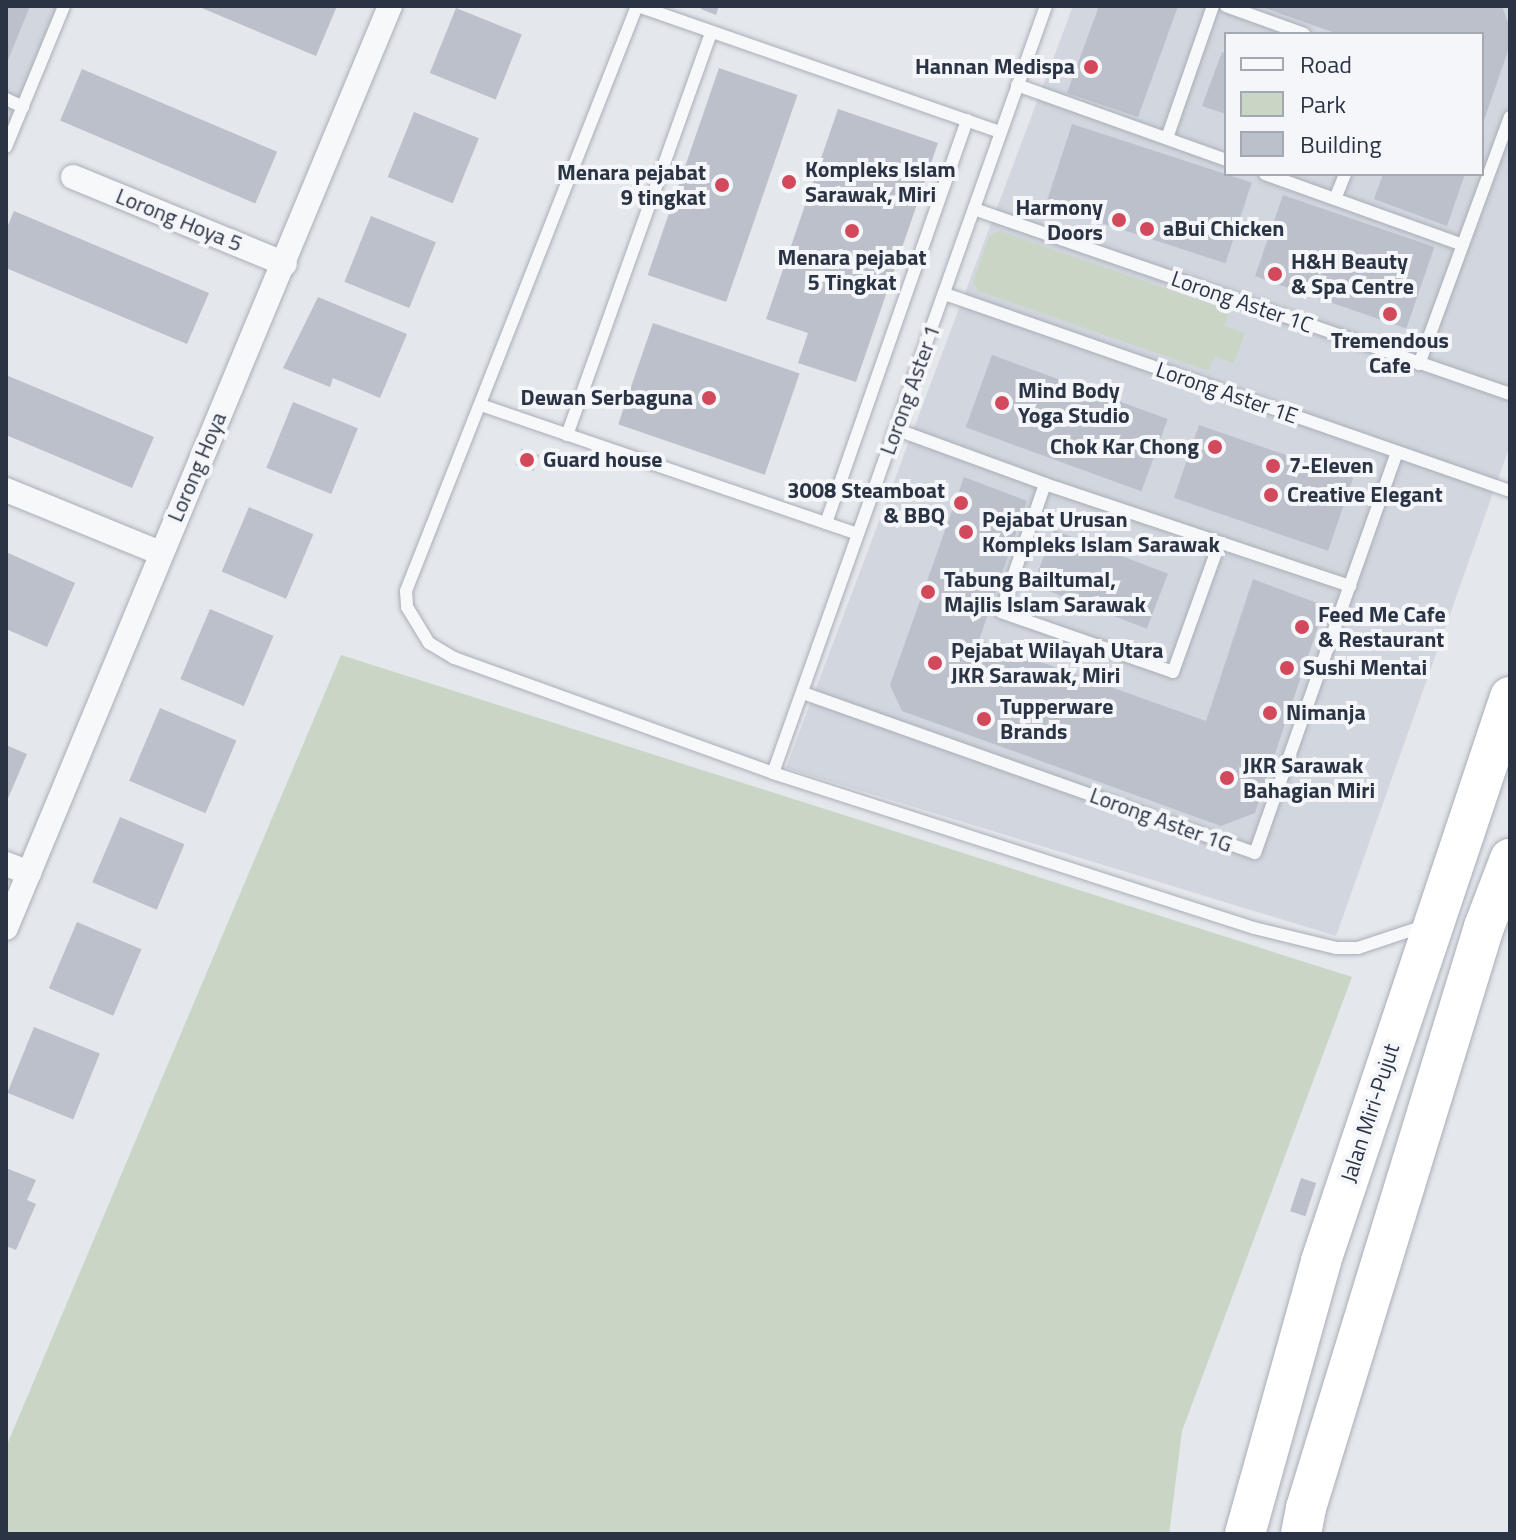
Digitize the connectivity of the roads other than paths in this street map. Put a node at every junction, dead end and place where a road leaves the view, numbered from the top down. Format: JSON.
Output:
{"nodes":[{"id":1,"x":64,"y":6,"type":"edge"},
{"id":2,"x":390,"y":6,"type":"edge"},
{"id":3,"x":637,"y":6,"type":"edge"},
{"id":4,"x":1046,"y":6,"type":"edge"},
{"id":5,"x":1213,"y":6,"type":"edge"},
{"id":6,"x":1226,"y":6,"type":"edge"},
{"id":7,"x":711,"y":32,"type":"junction"},
{"id":8,"x":1298,"y":32,"type":"edge"},
{"id":9,"x":1017,"y":85,"type":"junction"},
{"id":10,"x":6,"y":99,"type":"edge"},
{"id":11,"x":23,"y":107,"type":"junction"},
{"id":12,"x":1510,"y":117,"type":"edge"},
{"id":13,"x":967,"y":120,"type":"junction"},
{"id":14,"x":1000,"y":132,"type":"junction"},
{"id":15,"x":1167,"y":138,"type":"junction"},
{"id":16,"x":6,"y":147,"type":"edge"},
{"id":17,"x":1224,"y":159,"type":"edge"},
{"id":18,"x":1271,"y":176,"type":"edge"},
{"id":19,"x":1344,"y":176,"type":"edge"},
{"id":20,"x":73,"y":177,"type":"dead end"},
{"id":21,"x":1335,"y":199,"type":"junction"},
{"id":22,"x":974,"y":209,"type":"junction"},
{"id":23,"x":1463,"y":245,"type":"junction"},
{"id":24,"x":285,"y":264,"type":"junction"},
{"id":25,"x":945,"y":294,"type":"junction"},
{"id":26,"x":1419,"y":364,"type":"junction"},
{"id":27,"x":1510,"y":394,"type":"edge"},
{"id":28,"x":481,"y":405,"type":"junction"},
{"id":29,"x":895,"y":429,"type":"junction"},
{"id":30,"x":567,"y":435,"type":"junction"},
{"id":31,"x":1397,"y":453,"type":"junction"},
{"id":32,"x":1045,"y":484,"type":"junction"},
{"id":33,"x":6,"y":490,"type":"edge"},
{"id":34,"x":1510,"y":491,"type":"edge"},
{"id":35,"x":826,"y":523,"type":"junction"},
{"id":36,"x":858,"y":534,"type":"junction"},
{"id":37,"x":1219,"y":544,"type":"junction"},
{"id":38,"x":160,"y":553,"type":"junction"},
{"id":39,"x":1350,"y":586,"type":"junction"},
{"id":40,"x":803,"y":693,"type":"junction"},
{"id":41,"x":1510,"y":697,"type":"edge"},
{"id":42,"x":773,"y":773,"type":"junction"},
{"id":43,"x":1510,"y":859,"type":"edge"},
{"id":44,"x":6,"y":864,"type":"edge"},
{"id":45,"x":29,"y":873,"type":"junction"},
{"id":46,"x":1433,"y":922,"type":"junction"},
{"id":47,"x":6,"y":928,"type":"edge"},
{"id":48,"x":1497,"y":928,"type":"edge"},
{"id":49,"x":1245,"y":1534,"type":"edge"},
{"id":50,"x":1301,"y":1534,"type":"edge"}],
"edges":[{"from":1,"to":11,"type":"lane"},
{"from":2,"to":24,"type":"street","name":"Lorong Hoya"},
{"from":3,"to":7,"type":"lane"},
{"from":3,"to":28,"type":"lane"},
{"from":4,"to":9,"type":"lane","name":"Lorong Aster 1"},
{"from":5,"to":15,"type":"lane"},
{"from":6,"to":8,"type":"lane"},
{"from":7,"to":13,"type":"lane"},
{"from":7,"to":30,"type":"lane"},
{"from":9,"to":14,"type":"lane","name":"Lorong Aster 1"},
{"from":9,"to":15,"type":"lane"},
{"from":10,"to":11,"type":"lane"},
{"from":11,"to":16,"type":"lane"},
{"from":12,"to":23,"type":"lane"},
{"from":13,"to":14,"type":"lane"},
{"from":13,"to":35,"type":"lane"},
{"from":14,"to":22,"type":"lane","name":"Lorong Aster 1"},
{"from":15,"to":17,"type":"lane"},
{"from":18,"to":21,"type":"lane"},
{"from":19,"to":21,"type":"lane"},
{"from":20,"to":24,"type":"street","name":"Lorong Hoya 5"},
{"from":21,"to":23,"type":"lane"},
{"from":22,"to":25,"type":"lane","name":"Lorong Aster 1"},
{"from":22,"to":26,"type":"lane","name":"Lorong Aster 1C"},
{"from":23,"to":26,"type":"lane"},
{"from":24,"to":38,"type":"street","name":"Lorong Hoya"},
{"from":25,"to":29,"type":"lane","name":"Lorong Aster 1"},
{"from":25,"to":31,"type":"lane","name":"Lorong Aster 1E"},
{"from":26,"to":27,"type":"lane","name":"Lorong Aster 1C"},
{"from":28,"to":30,"type":"lane"},
{"from":28,"to":42,"type":"lane"},
{"from":29,"to":32,"type":"lane"},
{"from":29,"to":36,"type":"lane","name":"Lorong Aster 1"},
{"from":30,"to":35,"type":"lane"},
{"from":31,"to":34,"type":"lane","name":"Lorong Aster 1E"},
{"from":31,"to":39,"type":"lane","name":"Lorong Aster 1G"},
{"from":32,"to":37,"type":"lane"},
{"from":32,"to":37,"type":"lane"},
{"from":33,"to":38,"type":"street"},
{"from":35,"to":36,"type":"lane"},
{"from":36,"to":40,"type":"lane","name":"Lorong Aster 1"},
{"from":37,"to":39,"type":"lane"},
{"from":38,"to":45,"type":"street","name":"Lorong Hoya"},
{"from":39,"to":40,"type":"lane","name":"Lorong Aster 1G"},
{"from":40,"to":42,"type":"lane","name":"Lorong Aster 1"},
{"from":41,"to":46,"type":"highway","name":"Jalan Miri-Pujut"},
{"from":42,"to":46,"type":"lane"},
{"from":43,"to":48,"type":"highway"},
{"from":44,"to":45,"type":"street"},
{"from":45,"to":47,"type":"street","name":"Lorong Hoya"},
{"from":46,"to":49,"type":"highway","name":"Jalan Miri-Pujut"},
{"from":48,"to":50,"type":"highway"}]}
